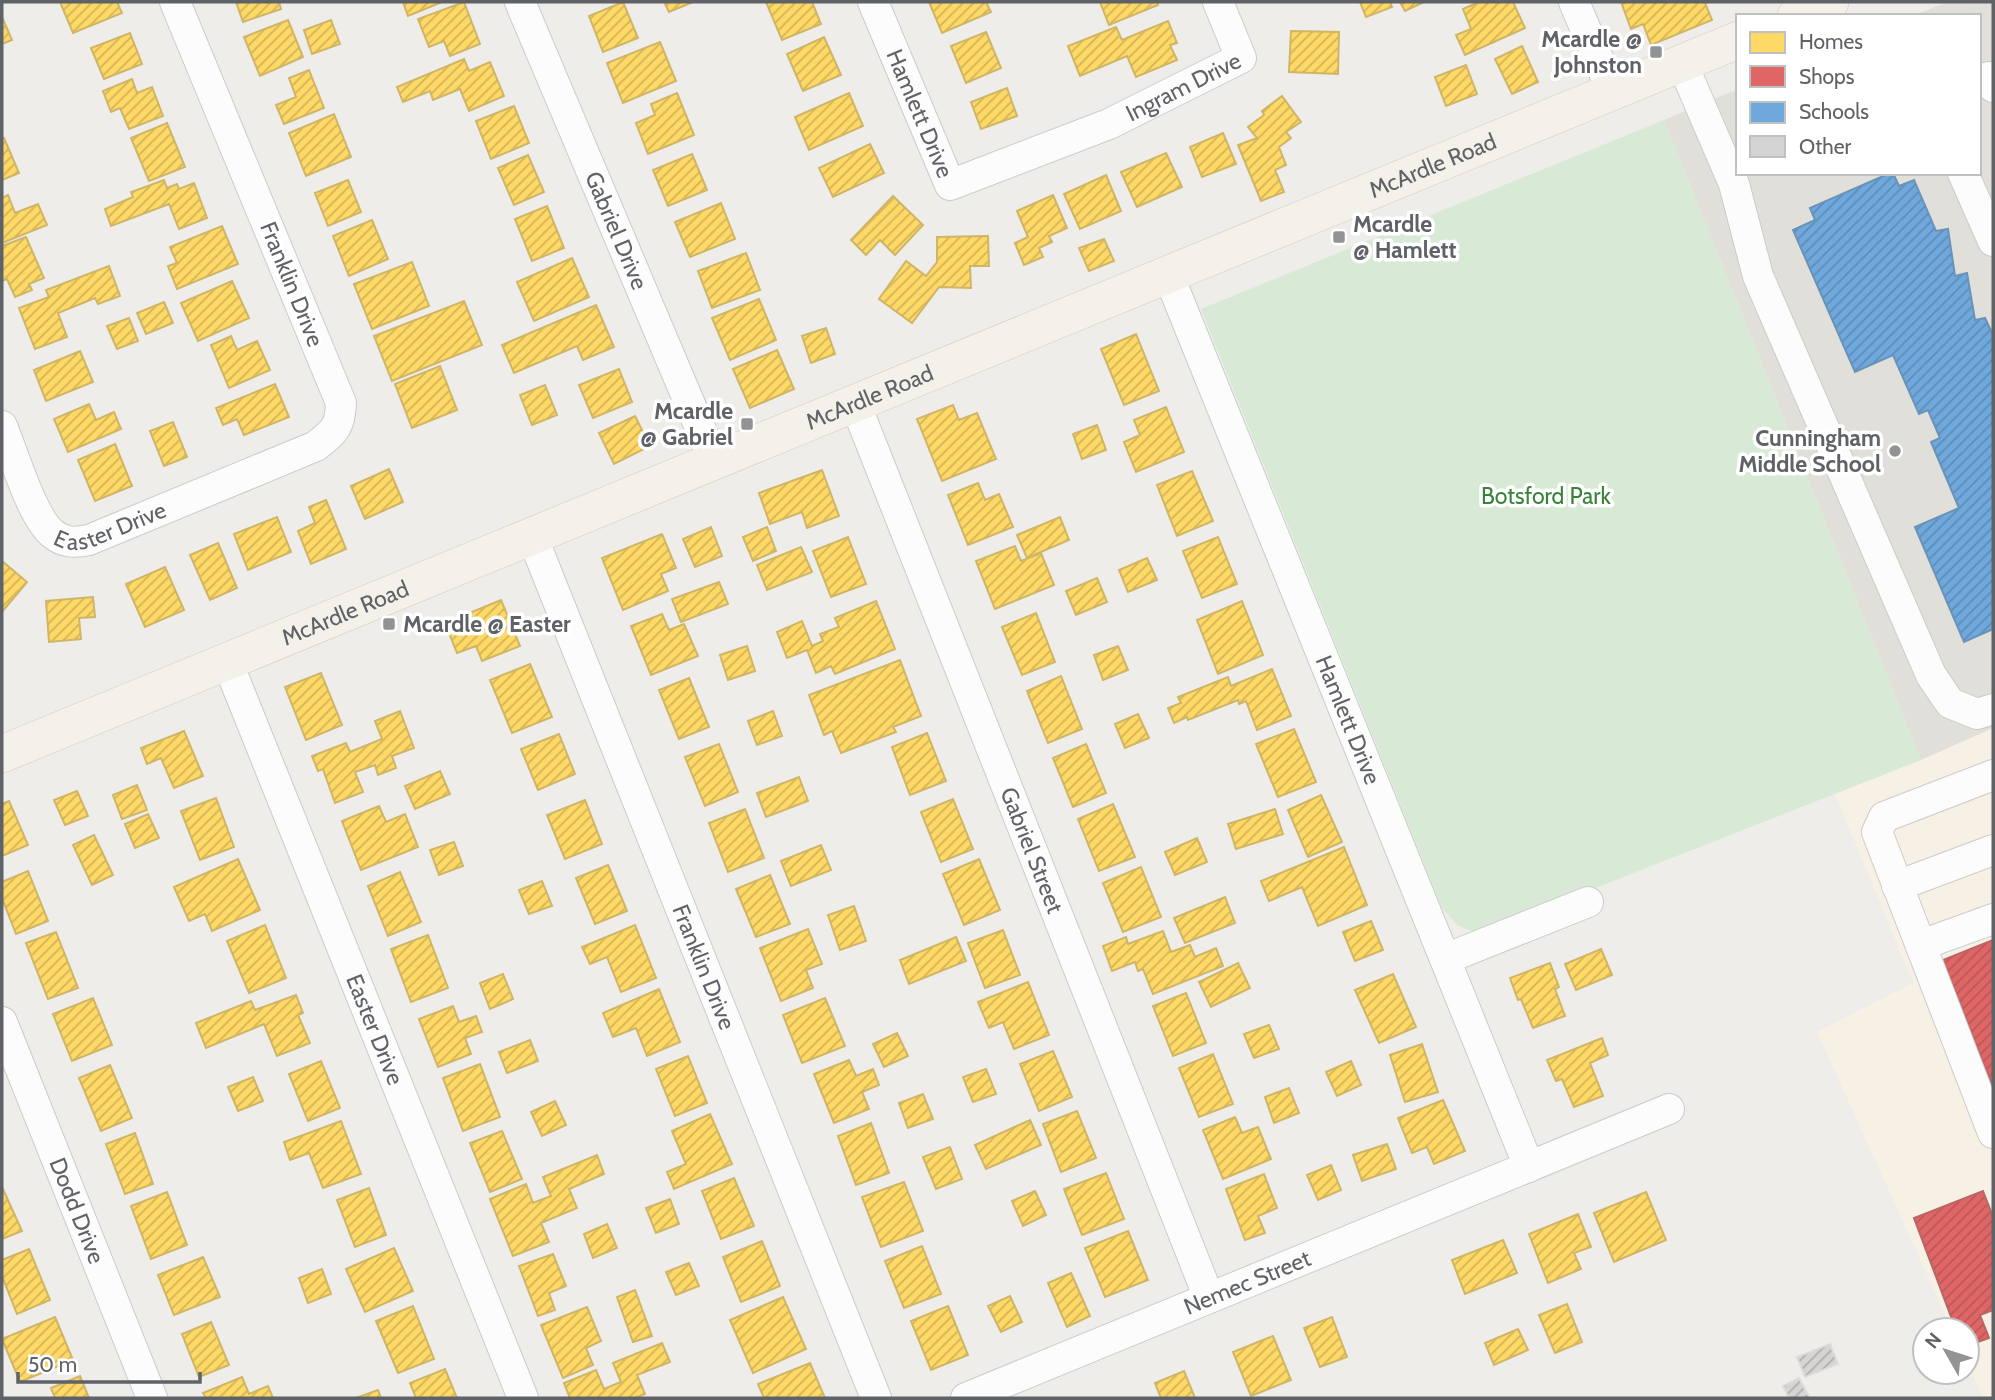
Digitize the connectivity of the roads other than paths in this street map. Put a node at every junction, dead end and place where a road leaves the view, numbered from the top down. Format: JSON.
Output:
{"nodes":[{"id":1,"x":175,"y":2,"type":"edge"},
{"id":2,"x":520,"y":2,"type":"edge"},
{"id":3,"x":873,"y":2,"type":"edge"},
{"id":4,"x":1218,"y":2,"type":"edge"},
{"id":5,"x":1574,"y":2,"type":"edge"},
{"id":6,"x":1830,"y":2,"type":"edge"},
{"id":7,"x":1801,"y":14,"type":"edge"},
{"id":8,"x":1736,"y":41,"type":"edge"},
{"id":9,"x":1682,"y":63,"type":"junction"},
{"id":10,"x":1612,"y":91,"type":"junction"},
{"id":11,"x":1109,"y":124,"type":"joint"},
{"id":12,"x":1964,"y":175,"type":"edge"},
{"id":13,"x":1993,"y":241,"type":"edge"},
{"id":14,"x":1168,"y":274,"type":"junction"},
{"id":15,"x":855,"y":403,"type":"junction"},
{"id":16,"x":2,"y":426,"type":"edge"},
{"id":17,"x":714,"y":461,"type":"junction"},
{"id":18,"x":203,"y":494,"type":"joint"},
{"id":19,"x":532,"y":536,"type":"junction"},
{"id":20,"x":227,"y":661,"type":"junction"},
{"id":21,"x":1993,"y":709,"type":"edge"},
{"id":22,"x":2,"y":754,"type":"edge"},
{"id":23,"x":1993,"y":775,"type":"edge"},
{"id":24,"x":1993,"y":850,"type":"edge"},
{"id":25,"x":1897,"y":886,"type":"junction"},
{"id":26,"x":1588,"y":902,"type":"dead end"},
{"id":27,"x":1993,"y":919,"type":"edge"},
{"id":28,"x":1921,"y":945,"type":"junction"},
{"id":29,"x":1445,"y":959,"type":"junction"},
{"id":30,"x":2,"y":1022,"type":"edge"},
{"id":31,"x":1668,"y":1108,"type":"dead end"},
{"id":32,"x":1993,"y":1133,"type":"edge"},
{"id":33,"x":1529,"y":1167,"type":"junction"},
{"id":34,"x":1209,"y":1298,"type":"junction"},
{"id":35,"x":152,"y":1398,"type":"edge"},
{"id":36,"x":523,"y":1398,"type":"edge"},
{"id":37,"x":876,"y":1398,"type":"edge"},
{"id":38,"x":966,"y":1398,"type":"edge"}],
"edges":[{"from":1,"to":18,"type":"street","name":"Franklin Drive"},
{"from":2,"to":17,"type":"street","name":"Gabriel Drive"},
{"from":3,"to":11,"type":"street","name":"Hamlett Drive"},
{"from":4,"to":11,"type":"street","name":"Ingram Drive"},
{"from":5,"to":10,"type":"street"},
{"from":6,"to":7,"type":"main road"},
{"from":8,"to":9,"type":"main road","name":"McArdle Road"},
{"from":9,"to":10,"type":"main road","name":"McArdle Road"},
{"from":9,"to":21,"type":"street"},
{"from":10,"to":14,"type":"main road","name":"McArdle Road"},
{"from":12,"to":13,"type":"street"},
{"from":14,"to":15,"type":"main road","name":"McArdle Road"},
{"from":14,"to":29,"type":"street","name":"Hamlett Drive"},
{"from":15,"to":17,"type":"main road","name":"McArdle Road"},
{"from":15,"to":34,"type":"street","name":"Gabriel Street"},
{"from":16,"to":18,"type":"street","name":"Easter Drive"},
{"from":17,"to":19,"type":"main road","name":"McArdle Road"},
{"from":19,"to":20,"type":"main road","name":"McArdle Road"},
{"from":19,"to":37,"type":"street","name":"Franklin Drive"},
{"from":20,"to":22,"type":"main road","name":"McArdle Road"},
{"from":20,"to":36,"type":"street","name":"Easter Drive"},
{"from":23,"to":25,"type":"street"},
{"from":24,"to":25,"type":"street"},
{"from":25,"to":28,"type":"street"},
{"from":26,"to":29,"type":"street"},
{"from":27,"to":28,"type":"street"},
{"from":28,"to":32,"type":"street"},
{"from":29,"to":33,"type":"street","name":"Hamlett Drive"},
{"from":30,"to":35,"type":"street","name":"Dodd Drive"},
{"from":31,"to":33,"type":"street","name":"Nemec Street"},
{"from":33,"to":34,"type":"street","name":"Nemec Street"},
{"from":34,"to":38,"type":"street","name":"Nemec Street"}]}
